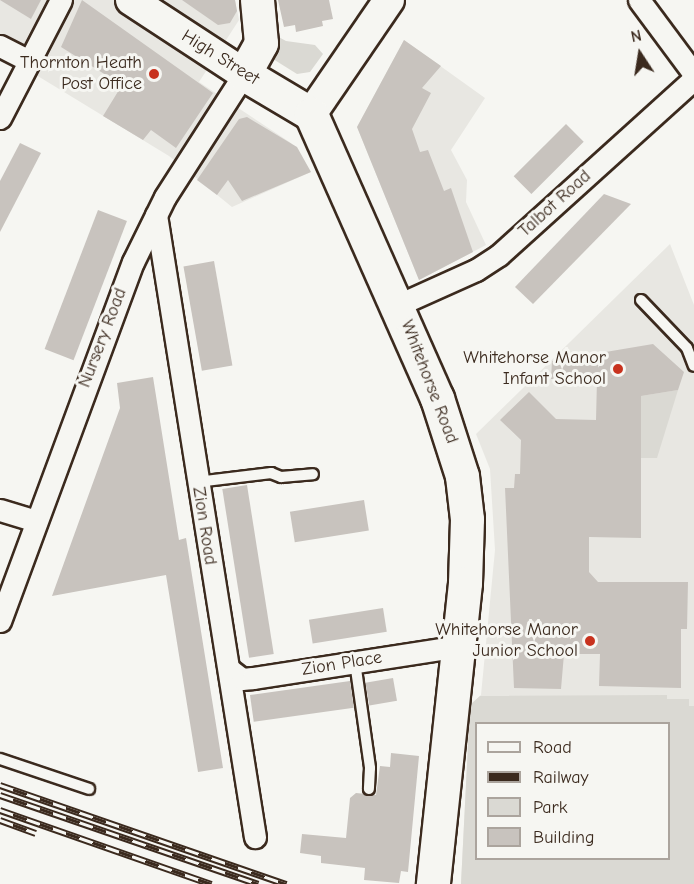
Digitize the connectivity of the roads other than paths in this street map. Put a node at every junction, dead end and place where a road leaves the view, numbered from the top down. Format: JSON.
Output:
{"nodes":[{"id":1,"x":61,"y":0,"type":"edge"},
{"id":2,"x":131,"y":0,"type":"edge"},
{"id":3,"x":257,"y":0,"type":"edge"},
{"id":4,"x":389,"y":0,"type":"edge"},
{"id":5,"x":639,"y":0,"type":"edge"},
{"id":6,"x":0,"y":46,"type":"edge"},
{"id":7,"x":29,"y":61,"type":"junction"},
{"id":8,"x":244,"y":74,"type":"junction"},
{"id":9,"x":694,"y":74,"type":"edge"},
{"id":10,"x":694,"y":79,"type":"edge"},
{"id":11,"x":311,"y":114,"type":"junction"},
{"id":12,"x":0,"y":118,"type":"edge"},
{"id":13,"x":156,"y":215,"type":"junction"},
{"id":14,"x":641,"y":300,"type":"dead end"},
{"id":15,"x":398,"y":305,"type":"junction"},
{"id":16,"x":690,"y":346,"type":"edge"},
{"id":17,"x":694,"y":366,"type":"edge"},
{"id":18,"x":313,"y":474,"type":"dead end"},
{"id":19,"x":197,"y":483,"type":"junction"},
{"id":20,"x":0,"y":510,"type":"edge"},
{"id":21,"x":35,"y":521,"type":"junction"},
{"id":22,"x":0,"y":621,"type":"edge"},
{"id":23,"x":459,"y":646,"type":"junction"},
{"id":24,"x":355,"y":662,"type":"junction"},
{"id":25,"x":229,"y":669,"type":"junction"},
{"id":26,"x":0,"y":759,"type":"edge"},
{"id":27,"x":89,"y":789,"type":"dead end"},
{"id":28,"x":369,"y":789,"type":"dead end"},
{"id":29,"x":255,"y":837,"type":"dead end"},
{"id":30,"x":433,"y":884,"type":"edge"}],
"edges":[{"from":1,"to":7,"type":"street"},
{"from":2,"to":8,"type":"main road","name":"High Street"},
{"from":3,"to":8,"type":"main road"},
{"from":4,"to":11,"type":"main road"},
{"from":5,"to":9,"type":"street"},
{"from":6,"to":7,"type":"street"},
{"from":7,"to":12,"type":"street"},
{"from":8,"to":11,"type":"main road","name":"High Street"},
{"from":8,"to":13,"type":"street","name":"Nursery Road"},
{"from":10,"to":15,"type":"street","name":"Talbot Road"},
{"from":11,"to":15,"type":"main road","name":"Whitehorse Road"},
{"from":13,"to":19,"type":"street","name":"Zion Road"},
{"from":13,"to":21,"type":"street","name":"Nursery Road"},
{"from":14,"to":16,"type":"lane"},
{"from":15,"to":23,"type":"main road","name":"Whitehorse Road"},
{"from":16,"to":17,"type":"lane"},
{"from":18,"to":19,"type":"lane"},
{"from":19,"to":25,"type":"street","name":"Zion Road"},
{"from":20,"to":21,"type":"street"},
{"from":21,"to":22,"type":"street","name":"Nursery Road"},
{"from":23,"to":24,"type":"street","name":"Zion Place"},
{"from":23,"to":30,"type":"main road","name":"Whitehorse Road"},
{"from":24,"to":25,"type":"street","name":"Zion Place"},
{"from":24,"to":28,"type":"lane"},
{"from":25,"to":29,"type":"street","name":"Zion Road"},
{"from":26,"to":27,"type":"lane"}]}
